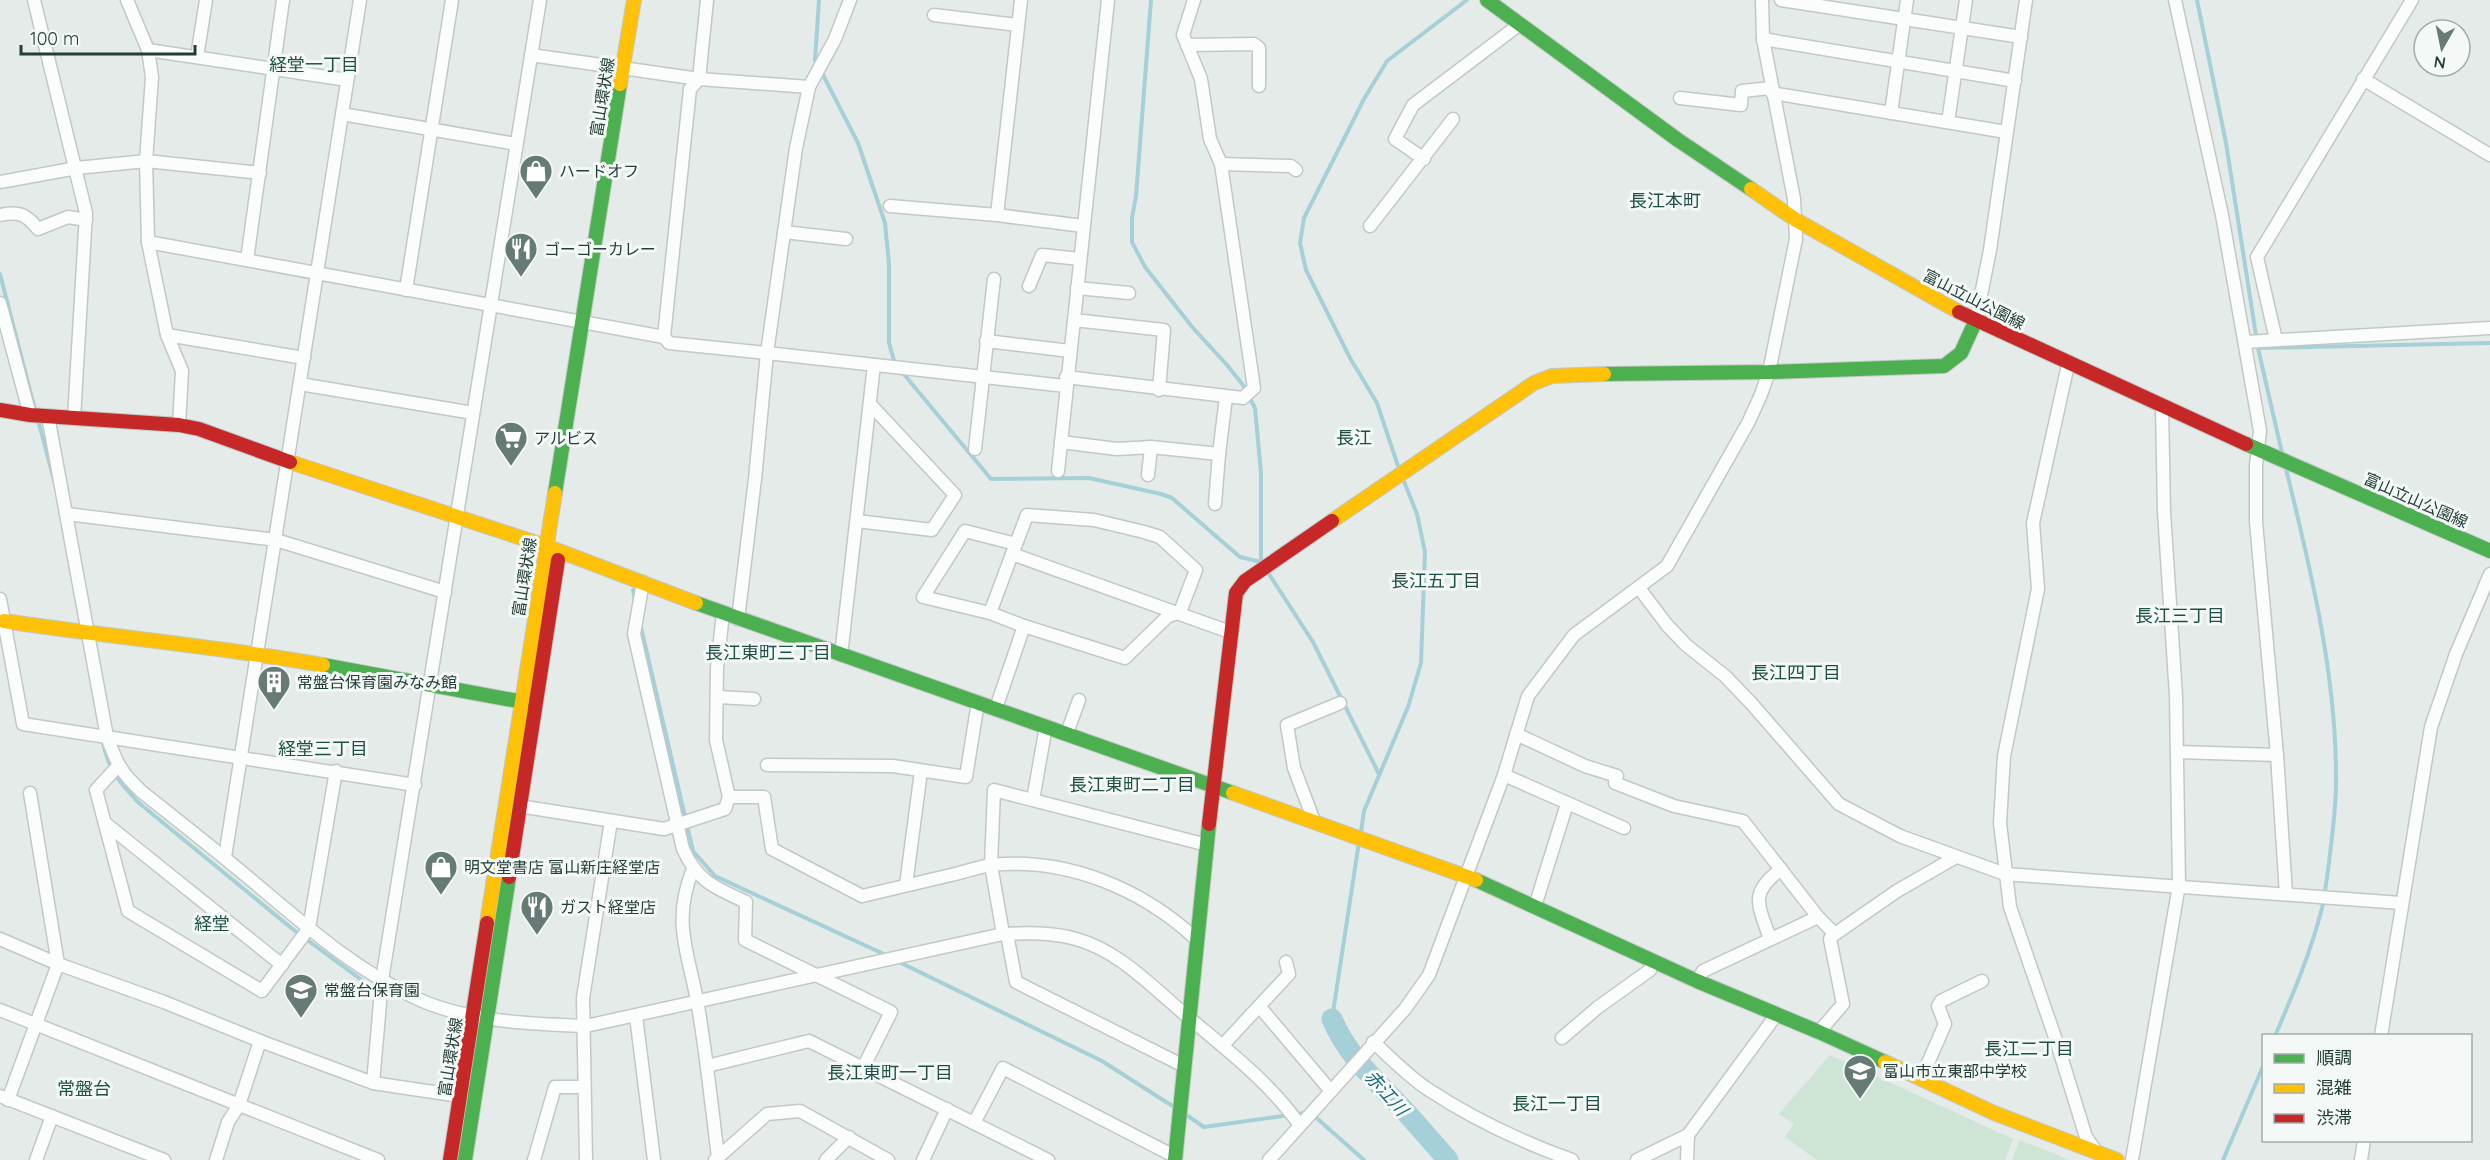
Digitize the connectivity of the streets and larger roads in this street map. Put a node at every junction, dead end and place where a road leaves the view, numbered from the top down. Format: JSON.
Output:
{"nodes":[{"id":1,"x":34,"y":0,"type":"edge"},
{"id":2,"x":127,"y":0,"type":"edge"},
{"id":3,"x":206,"y":0,"type":"edge"},
{"id":4,"x":283,"y":0,"type":"edge"},
{"id":5,"x":360,"y":0,"type":"edge"},
{"id":6,"x":452,"y":0,"type":"edge"},
{"id":7,"x":540,"y":0,"type":"edge"},
{"id":8,"x":634,"y":0,"type":"edge"},
{"id":9,"x":647,"y":0,"type":"edge"},
{"id":10,"x":707,"y":0,"type":"edge"},
{"id":11,"x":850,"y":0,"type":"edge"},
{"id":12,"x":1021,"y":0,"type":"edge"},
{"id":13,"x":1108,"y":0,"type":"edge"},
{"id":14,"x":1194,"y":0,"type":"edge"},
{"id":15,"x":1487,"y":0,"type":"edge"},
{"id":16,"x":1761,"y":0,"type":"edge"},
{"id":17,"x":1781,"y":0,"type":"edge"},
{"id":18,"x":1907,"y":0,"type":"edge"},
{"id":19,"x":1966,"y":0,"type":"edge"},
{"id":20,"x":2026,"y":0,"type":"edge"},
{"id":21,"x":2175,"y":0,"type":"edge"},
{"id":22,"x":2412,"y":0,"type":"edge"},
{"id":23,"x":934,"y":15,"type":"dead end"},
{"id":24,"x":1905,"y":19,"type":"junction"},
{"id":25,"x":1520,"y":24,"type":"junction"},
{"id":26,"x":1018,"y":25,"type":"junction"},
{"id":27,"x":1962,"y":28,"type":"junction"},
{"id":28,"x":2021,"y":37,"type":"junction"},
{"id":29,"x":1763,"y":39,"type":"junction"},
{"id":30,"x":1187,"y":45,"type":"junction"},
{"id":31,"x":148,"y":50,"type":"junction"},
{"id":32,"x":531,"y":55,"type":"junction"},
{"id":33,"x":197,"y":57,"type":"junction"},
{"id":34,"x":1898,"y":62,"type":"junction"},
{"id":35,"x":273,"y":68,"type":"junction"},
{"id":36,"x":630,"y":70,"type":"junction"},
{"id":37,"x":1956,"y":71,"type":"junction"},
{"id":38,"x":699,"y":79,"type":"junction"},
{"id":39,"x":2363,"y":79,"type":"junction"},
{"id":40,"x":347,"y":80,"type":"junction"},
{"id":41,"x":2015,"y":81,"type":"junction"},
{"id":42,"x":809,"y":87,"type":"junction"},
{"id":43,"x":1259,"y":87,"type":"dead end"},
{"id":44,"x":1771,"y":90,"type":"junction"},
{"id":45,"x":1680,"y":98,"type":"dead end"},
{"id":46,"x":1891,"y":113,"type":"junction"},
{"id":47,"x":342,"y":114,"type":"junction"},
{"id":48,"x":1453,"y":119,"type":"dead end"},
{"id":49,"x":1948,"y":123,"type":"junction"},
{"id":50,"x":431,"y":130,"type":"junction"},
{"id":51,"x":2006,"y":132,"type":"junction"},
{"id":52,"x":516,"y":144,"type":"junction"},
{"id":53,"x":2490,"y":155,"type":"edge"},
{"id":54,"x":1424,"y":159,"type":"junction"},
{"id":55,"x":146,"y":161,"type":"junction"},
{"id":56,"x":1221,"y":164,"type":"junction"},
{"id":57,"x":77,"y":168,"type":"junction"},
{"id":58,"x":1296,"y":170,"type":"dead end"},
{"id":59,"x":260,"y":173,"type":"junction"},
{"id":60,"x":0,"y":182,"type":"edge"},
{"id":61,"x":890,"y":206,"type":"dead end"},
{"id":62,"x":0,"y":215,"type":"edge"},
{"id":63,"x":997,"y":215,"type":"junction"},
{"id":64,"x":86,"y":220,"type":"junction"},
{"id":65,"x":1796,"y":220,"type":"junction"},
{"id":66,"x":1083,"y":226,"type":"junction"},
{"id":67,"x":1370,"y":226,"type":"dead end"},
{"id":68,"x":784,"y":232,"type":"junction"},
{"id":69,"x":846,"y":239,"type":"dead end"},
{"id":70,"x":148,"y":242,"type":"junction"},
{"id":71,"x":1080,"y":259,"type":"junction"},
{"id":72,"x":247,"y":261,"type":"junction"},
{"id":73,"x":316,"y":273,"type":"junction"},
{"id":74,"x":994,"y":279,"type":"dead end"},
{"id":75,"x":1029,"y":286,"type":"dead end"},
{"id":76,"x":1077,"y":288,"type":"junction"},
{"id":77,"x":406,"y":290,"type":"junction"},
{"id":78,"x":1129,"y":293,"type":"dead end"},
{"id":79,"x":0,"y":303,"type":"edge"},
{"id":80,"x":492,"y":306,"type":"junction"},
{"id":81,"x":2,"y":317,"type":"edge"},
{"id":82,"x":1074,"y":320,"type":"junction"},
{"id":83,"x":1976,"y":320,"type":"junction"},
{"id":84,"x":589,"y":324,"type":"junction"},
{"id":85,"x":2490,"y":328,"type":"edge"},
{"id":86,"x":167,"y":335,"type":"junction"},
{"id":87,"x":664,"y":337,"type":"junction"},
{"id":88,"x":2276,"y":340,"type":"junction"},
{"id":89,"x":986,"y":342,"type":"junction"},
{"id":90,"x":2246,"y":342,"type":"junction"},
{"id":91,"x":1070,"y":351,"type":"junction"},
{"id":92,"x":767,"y":353,"type":"junction"},
{"id":93,"x":304,"y":358,"type":"junction"},
{"id":94,"x":874,"y":365,"type":"junction"},
{"id":95,"x":2068,"y":365,"type":"junction"},
{"id":96,"x":1769,"y":372,"type":"junction"},
{"id":97,"x":983,"y":377,"type":"junction"},
{"id":98,"x":1066,"y":381,"type":"junction"},
{"id":99,"x":300,"y":384,"type":"junction"},
{"id":100,"x":1159,"y":390,"type":"junction"},
{"id":101,"x":1226,"y":397,"type":"junction"},
{"id":102,"x":870,"y":404,"type":"junction"},
{"id":103,"x":2162,"y":407,"type":"junction"},
{"id":104,"x":0,"y":410,"type":"edge"},
{"id":105,"x":473,"y":413,"type":"junction"},
{"id":106,"x":30,"y":414,"type":"junction"},
{"id":107,"x":48,"y":416,"type":"junction"},
{"id":108,"x":74,"y":418,"type":"junction"},
{"id":109,"x":179,"y":425,"type":"junction"},
{"id":110,"x":1061,"y":442,"type":"junction"},
{"id":111,"x":1151,"y":447,"type":"junction"},
{"id":112,"x":975,"y":449,"type":"dead end"},
{"id":113,"x":2260,"y":449,"type":"junction"},
{"id":114,"x":1219,"y":454,"type":"junction"},
{"id":115,"x":287,"y":461,"type":"junction"},
{"id":116,"x":1058,"y":471,"type":"dead end"},
{"id":117,"x":1148,"y":475,"type":"dead end"},
{"id":118,"x":1215,"y":504,"type":"dead end"},
{"id":119,"x":68,"y":514,"type":"junction"},
{"id":120,"x":457,"y":518,"type":"junction"},
{"id":121,"x":857,"y":521,"type":"junction"},
{"id":122,"x":276,"y":540,"type":"junction"},
{"id":123,"x":553,"y":548,"type":"junction"},
{"id":124,"x":1014,"y":549,"type":"junction"},
{"id":125,"x":2490,"y":551,"type":"edge"},
{"id":126,"x":2490,"y":574,"type":"edge"},
{"id":127,"x":643,"y":582,"type":"junction"},
{"id":128,"x":1639,"y":588,"type":"junction"},
{"id":129,"x":446,"y":592,"type":"junction"},
{"id":130,"x":0,"y":599,"type":"edge"},
{"id":131,"x":1180,"y":612,"type":"junction"},
{"id":132,"x":723,"y":613,"type":"junction"},
{"id":133,"x":990,"y":613,"type":"junction"},
{"id":134,"x":738,"y":619,"type":"junction"},
{"id":135,"x":4,"y":621,"type":"junction"},
{"id":136,"x":1024,"y":626,"type":"junction"},
{"id":137,"x":1230,"y":632,"type":"junction"},
{"id":138,"x":88,"y":634,"type":"junction"},
{"id":139,"x":256,"y":653,"type":"junction"},
{"id":140,"x":841,"y":655,"type":"junction"},
{"id":141,"x":432,"y":684,"type":"junction"},
{"id":142,"x":718,"y":697,"type":"junction"},
{"id":143,"x":754,"y":699,"type":"dead end"},
{"id":144,"x":1079,"y":700,"type":"dead end"},
{"id":145,"x":978,"y":702,"type":"junction"},
{"id":146,"x":527,"y":703,"type":"junction"},
{"id":147,"x":1340,"y":703,"type":"dead end"},
{"id":148,"x":996,"y":708,"type":"junction"},
{"id":149,"x":1046,"y":726,"type":"junction"},
{"id":150,"x":1067,"y":733,"type":"junction"},
{"id":151,"x":1516,"y":734,"type":"junction"},
{"id":152,"x":107,"y":737,"type":"junction"},
{"id":153,"x":2176,"y":752,"type":"junction"},
{"id":154,"x":2277,"y":755,"type":"junction"},
{"id":155,"x":242,"y":758,"type":"junction"},
{"id":156,"x":767,"y":765,"type":"dead end"},
{"id":157,"x":118,"y":766,"type":"junction"},
{"id":158,"x":336,"y":771,"type":"junction"},
{"id":159,"x":921,"y":771,"type":"junction"},
{"id":160,"x":1504,"y":775,"type":"junction"},
{"id":161,"x":1214,"y":784,"type":"junction"},
{"id":162,"x":415,"y":785,"type":"junction"},
{"id":163,"x":30,"y":793,"type":"dead end"},
{"id":164,"x":729,"y":797,"type":"junction"},
{"id":165,"x":1033,"y":800,"type":"junction"},
{"id":166,"x":1567,"y":804,"type":"junction"},
{"id":167,"x":519,"y":806,"type":"junction"},
{"id":168,"x":611,"y":821,"type":"junction"},
{"id":169,"x":1314,"y":821,"type":"junction"},
{"id":170,"x":105,"y":823,"type":"junction"},
{"id":171,"x":678,"y":825,"type":"junction"},
{"id":172,"x":1624,"y":828,"type":"dead end"},
{"id":173,"x":1207,"y":845,"type":"junction"},
{"id":174,"x":225,"y":857,"type":"junction"},
{"id":175,"x":1956,"y":857,"type":"junction"},
{"id":176,"x":991,"y":865,"type":"junction"},
{"id":177,"x":693,"y":869,"type":"junction"},
{"id":178,"x":1781,"y":869,"type":"junction"},
{"id":179,"x":2005,"y":874,"type":"junction"},
{"id":180,"x":1466,"y":875,"type":"junction"},
{"id":181,"x":906,"y":885,"type":"junction"},
{"id":182,"x":2179,"y":885,"type":"junction"},
{"id":183,"x":2286,"y":894,"type":"junction"},
{"id":184,"x":2401,"y":903,"type":"junction"},
{"id":185,"x":1535,"y":906,"type":"junction"},
{"id":186,"x":1818,"y":917,"type":"junction"},
{"id":187,"x":309,"y":928,"type":"junction"},
{"id":188,"x":1005,"y":934,"type":"junction"},
{"id":189,"x":1835,"y":934,"type":"junction"},
{"id":190,"x":0,"y":939,"type":"edge"},
{"id":191,"x":1196,"y":939,"type":"junction"},
{"id":192,"x":1770,"y":939,"type":"junction"},
{"id":193,"x":1653,"y":961,"type":"junction"},
{"id":194,"x":1286,"y":962,"type":"dead end"},
{"id":195,"x":58,"y":964,"type":"junction"},
{"id":196,"x":282,"y":965,"type":"junction"},
{"id":197,"x":819,"y":976,"type":"junction"},
{"id":198,"x":382,"y":980,"type":"junction"},
{"id":199,"x":1697,"y":981,"type":"junction"},
{"id":200,"x":1982,"y":981,"type":"dead end"},
{"id":201,"x":698,"y":1001,"type":"junction"},
{"id":202,"x":1258,"y":1006,"type":"junction"},
{"id":203,"x":0,"y":1010,"type":"edge"},
{"id":204,"x":473,"y":1014,"type":"junction"},
{"id":205,"x":1777,"y":1014,"type":"junction"},
{"id":206,"x":636,"y":1016,"type":"junction"},
{"id":207,"x":487,"y":1018,"type":"junction"},
{"id":208,"x":1189,"y":1018,"type":"junction"},
{"id":209,"x":34,"y":1024,"type":"junction"},
{"id":210,"x":584,"y":1026,"type":"junction"},
{"id":211,"x":1818,"y":1032,"type":"junction"},
{"id":212,"x":2380,"y":1034,"type":"edge"},
{"id":213,"x":1562,"y":1038,"type":"dead end"},
{"id":214,"x":260,"y":1041,"type":"junction"},
{"id":215,"x":1373,"y":1042,"type":"junction"},
{"id":216,"x":1223,"y":1045,"type":"junction"},
{"id":217,"x":707,"y":1066,"type":"junction"},
{"id":218,"x":1184,"y":1066,"type":"junction"},
{"id":219,"x":863,"y":1068,"type":"junction"},
{"id":220,"x":1922,"y":1079,"type":"junction"},
{"id":221,"x":373,"y":1083,"type":"junction"},
{"id":222,"x":584,"y":1087,"type":"junction"},
{"id":223,"x":1330,"y":1090,"type":"junction"},
{"id":224,"x":460,"y":1096,"type":"junction"},
{"id":225,"x":4,"y":1098,"type":"edge"},
{"id":226,"x":239,"y":1105,"type":"junction"},
{"id":227,"x":946,"y":1109,"type":"junction"},
{"id":228,"x":52,"y":1116,"type":"junction"},
{"id":229,"x":974,"y":1123,"type":"junction"},
{"id":230,"x":1299,"y":1124,"type":"junction"},
{"id":231,"x":1688,"y":1135,"type":"junction"},
{"id":232,"x":849,"y":1137,"type":"junction"},
{"id":233,"x":2364,"y":1142,"type":"edge"},
{"id":234,"x":2095,"y":1156,"type":"edge"},
{"id":235,"x":1175,"y":1158,"type":"edge"},
{"id":236,"x":716,"y":1159,"type":"edge"},
{"id":237,"x":1270,"y":1159,"type":"edge"},
{"id":238,"x":36,"y":1160,"type":"edge"},
{"id":239,"x":164,"y":1160,"type":"edge"},
{"id":240,"x":216,"y":1160,"type":"edge"},
{"id":241,"x":378,"y":1160,"type":"edge"},
{"id":242,"x":450,"y":1160,"type":"edge"},
{"id":243,"x":465,"y":1160,"type":"edge"},
{"id":244,"x":534,"y":1160,"type":"edge"},
{"id":245,"x":586,"y":1160,"type":"edge"},
{"id":246,"x":654,"y":1160,"type":"edge"},
{"id":247,"x":826,"y":1160,"type":"edge"},
{"id":248,"x":888,"y":1160,"type":"edge"},
{"id":249,"x":923,"y":1160,"type":"edge"},
{"id":250,"x":1048,"y":1160,"type":"edge"},
{"id":251,"x":1572,"y":1160,"type":"edge"},
{"id":252,"x":1637,"y":1160,"type":"edge"},
{"id":253,"x":1688,"y":1160,"type":"edge"},
{"id":254,"x":2117,"y":1160,"type":"edge"},
{"id":255,"x":2132,"y":1160,"type":"edge"},
{"id":256,"x":2361,"y":1160,"type":"edge"}],
"edges":[{"from":1,"to":57,"type":"street"},
{"from":2,"to":31,"type":"street"},
{"from":3,"to":33,"type":"street"},
{"from":4,"to":35,"type":"street"},
{"from":5,"to":40,"type":"street"},
{"from":6,"to":50,"type":"street"},
{"from":7,"to":32,"type":"street"},
{"from":8,"to":36,"type":"street","name":"富山環状線"},
{"from":9,"to":36,"type":"street","name":"富山環状線"},
{"from":10,"to":38,"type":"street"},
{"from":11,"to":42,"type":"street"},
{"from":12,"to":26,"type":"street"},
{"from":13,"to":66,"type":"street"},
{"from":14,"to":30,"type":"street"},
{"from":15,"to":25,"type":"street","name":"富山立山公園線"},
{"from":16,"to":29,"type":"street"},
{"from":17,"to":24,"type":"street"},
{"from":18,"to":24,"type":"street"},
{"from":19,"to":27,"type":"street"},
{"from":20,"to":28,"type":"street"},
{"from":21,"to":90,"type":"street"},
{"from":22,"to":39,"type":"street"},
{"from":23,"to":26,"type":"street"},
{"from":24,"to":27,"type":"street"},
{"from":24,"to":34,"type":"street"},
{"from":25,"to":54,"type":"street"},
{"from":25,"to":65,"type":"street","name":"富山立山公園線"},
{"from":26,"to":63,"type":"street"},
{"from":27,"to":28,"type":"street"},
{"from":27,"to":37,"type":"street"},
{"from":28,"to":41,"type":"street"},
{"from":29,"to":34,"type":"street"},
{"from":29,"to":44,"type":"street"},
{"from":30,"to":43,"type":"street"},
{"from":30,"to":56,"type":"street"},
{"from":31,"to":33,"type":"street"},
{"from":31,"to":55,"type":"street"},
{"from":32,"to":36,"type":"street"},
{"from":32,"to":52,"type":"street"},
{"from":33,"to":35,"type":"street"},
{"from":34,"to":37,"type":"street"},
{"from":34,"to":46,"type":"street"},
{"from":35,"to":40,"type":"street"},
{"from":35,"to":59,"type":"street"},
{"from":36,"to":38,"type":"street"},
{"from":36,"to":84,"type":"street","name":"富山環状線"},
{"from":37,"to":41,"type":"street"},
{"from":37,"to":49,"type":"street"},
{"from":38,"to":42,"type":"street"},
{"from":38,"to":87,"type":"street"},
{"from":39,"to":53,"type":"street"},
{"from":39,"to":88,"type":"street"},
{"from":40,"to":47,"type":"street"},
{"from":41,"to":51,"type":"street"},
{"from":42,"to":68,"type":"street"},
{"from":44,"to":45,"type":"street"},
{"from":44,"to":46,"type":"street"},
{"from":44,"to":65,"type":"street"},
{"from":46,"to":49,"type":"street"},
{"from":47,"to":50,"type":"street"},
{"from":47,"to":73,"type":"street"},
{"from":48,"to":54,"type":"street"},
{"from":49,"to":51,"type":"street"},
{"from":50,"to":52,"type":"street"},
{"from":50,"to":77,"type":"street"},
{"from":51,"to":83,"type":"street"},
{"from":52,"to":80,"type":"street"},
{"from":54,"to":67,"type":"street"},
{"from":55,"to":57,"type":"street"},
{"from":55,"to":59,"type":"street"},
{"from":55,"to":70,"type":"street"},
{"from":56,"to":58,"type":"street"},
{"from":56,"to":101,"type":"street"},
{"from":57,"to":60,"type":"street"},
{"from":57,"to":64,"type":"street"},
{"from":59,"to":72,"type":"street"},
{"from":61,"to":63,"type":"street"},
{"from":62,"to":64,"type":"street"},
{"from":63,"to":66,"type":"street"},
{"from":64,"to":108,"type":"street"},
{"from":65,"to":83,"type":"street","name":"富山立山公園線"},
{"from":65,"to":96,"type":"street"},
{"from":66,"to":71,"type":"street"},
{"from":68,"to":69,"type":"street"},
{"from":68,"to":92,"type":"street"},
{"from":70,"to":72,"type":"street"},
{"from":70,"to":86,"type":"street"},
{"from":71,"to":75,"type":"street"},
{"from":71,"to":76,"type":"street"},
{"from":72,"to":73,"type":"street"},
{"from":73,"to":77,"type":"street"},
{"from":73,"to":93,"type":"street"},
{"from":74,"to":89,"type":"street"},
{"from":76,"to":78,"type":"street"},
{"from":76,"to":82,"type":"street"},
{"from":77,"to":80,"type":"street"},
{"from":79,"to":81,"type":"street"},
{"from":80,"to":84,"type":"street"},
{"from":80,"to":105,"type":"street"},
{"from":81,"to":106,"type":"street"},
{"from":82,"to":91,"type":"street"},
{"from":82,"to":100,"type":"street"},
{"from":83,"to":95,"type":"street","name":"富山立山公園線"},
{"from":83,"to":96,"type":"street"},
{"from":84,"to":87,"type":"street"},
{"from":84,"to":123,"type":"street","name":"富山環状線"},
{"from":85,"to":88,"type":"street"},
{"from":86,"to":93,"type":"street"},
{"from":86,"to":109,"type":"street"},
{"from":87,"to":92,"type":"street"},
{"from":88,"to":90,"type":"street"},
{"from":89,"to":91,"type":"street"},
{"from":89,"to":97,"type":"street"},
{"from":90,"to":113,"type":"street"},
{"from":91,"to":98,"type":"street"},
{"from":92,"to":94,"type":"street"},
{"from":92,"to":134,"type":"street"},
{"from":93,"to":99,"type":"street"},
{"from":94,"to":97,"type":"street"},
{"from":94,"to":102,"type":"street"},
{"from":95,"to":103,"type":"street","name":"富山立山公園線"},
{"from":95,"to":179,"type":"street"},
{"from":96,"to":128,"type":"street"},
{"from":96,"to":137,"type":"street"},
{"from":97,"to":98,"type":"street"},
{"from":97,"to":112,"type":"street"},
{"from":98,"to":100,"type":"street"},
{"from":98,"to":110,"type":"street"},
{"from":99,"to":105,"type":"street"},
{"from":99,"to":115,"type":"street"},
{"from":100,"to":101,"type":"street"},
{"from":101,"to":114,"type":"street"},
{"from":102,"to":121,"type":"street"},
{"from":102,"to":121,"type":"street"},
{"from":103,"to":113,"type":"street","name":"富山立山公園線"},
{"from":103,"to":153,"type":"street"},
{"from":104,"to":106,"type":"street"},
{"from":105,"to":120,"type":"street"},
{"from":106,"to":107,"type":"street"},
{"from":107,"to":108,"type":"street"},
{"from":107,"to":119,"type":"street"},
{"from":108,"to":109,"type":"street"},
{"from":109,"to":115,"type":"street"},
{"from":110,"to":111,"type":"street"},
{"from":110,"to":116,"type":"street"},
{"from":111,"to":114,"type":"street"},
{"from":111,"to":117,"type":"street"},
{"from":113,"to":125,"type":"street","name":"富山立山公園線"},
{"from":113,"to":154,"type":"street"},
{"from":114,"to":118,"type":"street"},
{"from":115,"to":120,"type":"street"},
{"from":115,"to":122,"type":"street"},
{"from":119,"to":122,"type":"street"},
{"from":119,"to":138,"type":"street"},
{"from":120,"to":123,"type":"street"},
{"from":120,"to":129,"type":"street"},
{"from":121,"to":140,"type":"street"},
{"from":122,"to":129,"type":"street"},
{"from":122,"to":139,"type":"street"},
{"from":123,"to":127,"type":"street"},
{"from":123,"to":146,"type":"street","name":"富山環状線"},
{"from":124,"to":131,"type":"street"},
{"from":124,"to":131,"type":"street"},
{"from":124,"to":133,"type":"street"},
{"from":124,"to":133,"type":"street"},
{"from":126,"to":184,"type":"street"},
{"from":127,"to":132,"type":"street"},
{"from":127,"to":171,"type":"street"},
{"from":128,"to":151,"type":"street"},
{"from":128,"to":175,"type":"street"},
{"from":129,"to":141,"type":"street"},
{"from":130,"to":135,"type":"street"},
{"from":131,"to":136,"type":"street"},
{"from":131,"to":137,"type":"street"},
{"from":132,"to":134,"type":"street"},
{"from":132,"to":142,"type":"street"},
{"from":133,"to":136,"type":"street"},
{"from":134,"to":140,"type":"street"},
{"from":135,"to":138,"type":"street"},
{"from":135,"to":152,"type":"street"},
{"from":136,"to":148,"type":"street"},
{"from":137,"to":161,"type":"street"},
{"from":138,"to":139,"type":"street"},
{"from":138,"to":152,"type":"street"},
{"from":139,"to":141,"type":"street"},
{"from":139,"to":155,"type":"street"},
{"from":140,"to":145,"type":"street"},
{"from":141,"to":146,"type":"street"},
{"from":141,"to":162,"type":"street"},
{"from":142,"to":143,"type":"street"},
{"from":142,"to":164,"type":"street"},
{"from":144,"to":150,"type":"street"},
{"from":145,"to":148,"type":"street"},
{"from":145,"to":159,"type":"street"},
{"from":146,"to":167,"type":"street","name":"富山環状線"},
{"from":146,"to":204,"type":"street","name":"富山環状線"},
{"from":147,"to":169,"type":"street"},
{"from":148,"to":149,"type":"street"},
{"from":149,"to":150,"type":"street"},
{"from":149,"to":165,"type":"street"},
{"from":150,"to":161,"type":"street"},
{"from":151,"to":160,"type":"street"},
{"from":151,"to":178,"type":"street"},
{"from":152,"to":155,"type":"street"},
{"from":152,"to":157,"type":"street"},
{"from":153,"to":154,"type":"street"},
{"from":153,"to":182,"type":"street"},
{"from":154,"to":183,"type":"street"},
{"from":155,"to":158,"type":"street"},
{"from":155,"to":174,"type":"street"},
{"from":156,"to":159,"type":"street"},
{"from":157,"to":170,"type":"street"},
{"from":157,"to":174,"type":"street"},
{"from":158,"to":162,"type":"street"},
{"from":158,"to":187,"type":"street"},
{"from":159,"to":181,"type":"street"},
{"from":160,"to":166,"type":"street"},
{"from":160,"to":180,"type":"street"},
{"from":161,"to":169,"type":"street"},
{"from":161,"to":173,"type":"street"},
{"from":162,"to":198,"type":"street"},
{"from":163,"to":195,"type":"street"},
{"from":164,"to":171,"type":"street"},
{"from":164,"to":181,"type":"street"},
{"from":165,"to":173,"type":"street"},
{"from":165,"to":176,"type":"street"},
{"from":166,"to":172,"type":"street"},
{"from":166,"to":185,"type":"street"},
{"from":167,"to":168,"type":"street"},
{"from":167,"to":207,"type":"street","name":"富山環状線"},
{"from":168,"to":171,"type":"street"},
{"from":168,"to":210,"type":"street"},
{"from":169,"to":180,"type":"street"},
{"from":170,"to":196,"type":"street"},
{"from":170,"to":196,"type":"street"},
{"from":171,"to":177,"type":"street"},
{"from":173,"to":191,"type":"street"},
{"from":174,"to":187,"type":"street"},
{"from":175,"to":179,"type":"street"},
{"from":175,"to":189,"type":"street"},
{"from":176,"to":181,"type":"street"},
{"from":176,"to":188,"type":"street"},
{"from":176,"to":191,"type":"street"},
{"from":177,"to":197,"type":"street"},
{"from":177,"to":201,"type":"street"},
{"from":178,"to":186,"type":"street"},
{"from":178,"to":192,"type":"street"},
{"from":179,"to":182,"type":"street"},
{"from":179,"to":234,"type":"street"},
{"from":180,"to":185,"type":"street"},
{"from":180,"to":215,"type":"street"},
{"from":182,"to":183,"type":"street"},
{"from":182,"to":255,"type":"street"},
{"from":183,"to":184,"type":"street"},
{"from":184,"to":212,"type":"street"},
{"from":185,"to":193,"type":"street"},
{"from":186,"to":189,"type":"street"},
{"from":186,"to":192,"type":"street"},
{"from":187,"to":196,"type":"street"},
{"from":187,"to":198,"type":"street"},
{"from":188,"to":197,"type":"street"},
{"from":188,"to":208,"type":"street"},
{"from":188,"to":218,"type":"street"},
{"from":189,"to":211,"type":"street"},
{"from":190,"to":195,"type":"street"},
{"from":191,"to":208,"type":"street"},
{"from":192,"to":199,"type":"street"},
{"from":193,"to":199,"type":"street"},
{"from":193,"to":213,"type":"street"},
{"from":194,"to":202,"type":"street"},
{"from":195,"to":209,"type":"street"},
{"from":195,"to":214,"type":"street"},
{"from":197,"to":201,"type":"street"},
{"from":197,"to":219,"type":"street"},
{"from":198,"to":204,"type":"street"},
{"from":198,"to":221,"type":"street"},
{"from":199,"to":205,"type":"street"},
{"from":200,"to":220,"type":"street"},
{"from":201,"to":206,"type":"street"},
{"from":201,"to":217,"type":"street"},
{"from":202,"to":216,"type":"street"},
{"from":202,"to":223,"type":"street"},
{"from":203,"to":209,"type":"street"},
{"from":204,"to":207,"type":"street"},
{"from":204,"to":224,"type":"street","name":"富山環状線"},
{"from":205,"to":211,"type":"street"},
{"from":205,"to":231,"type":"street"},
{"from":206,"to":210,"type":"street"},
{"from":206,"to":246,"type":"street"},
{"from":207,"to":210,"type":"street"},
{"from":207,"to":243,"type":"street","name":"富山環状線"},
{"from":208,"to":216,"type":"street"},
{"from":208,"to":218,"type":"street"},
{"from":209,"to":225,"type":"street"},
{"from":209,"to":226,"type":"street"},
{"from":210,"to":222,"type":"street"},
{"from":211,"to":220,"type":"street"},
{"from":214,"to":221,"type":"street"},
{"from":214,"to":226,"type":"street"},
{"from":215,"to":223,"type":"street"},
{"from":215,"to":251,"type":"street"},
{"from":216,"to":230,"type":"street"},
{"from":217,"to":219,"type":"street"},
{"from":217,"to":236,"type":"street"},
{"from":218,"to":235,"type":"street"},
{"from":219,"to":227,"type":"street"},
{"from":220,"to":234,"type":"street"},
{"from":221,"to":224,"type":"street"},
{"from":222,"to":244,"type":"street"},
{"from":222,"to":245,"type":"street"},
{"from":223,"to":230,"type":"street"},
{"from":224,"to":242,"type":"street","name":"富山環状線"},
{"from":225,"to":228,"type":"street"},
{"from":226,"to":240,"type":"street"},
{"from":226,"to":241,"type":"street"},
{"from":227,"to":229,"type":"street"},
{"from":227,"to":249,"type":"street"},
{"from":228,"to":238,"type":"street"},
{"from":228,"to":239,"type":"street"},
{"from":229,"to":235,"type":"street"},
{"from":229,"to":250,"type":"street"},
{"from":230,"to":237,"type":"street"},
{"from":231,"to":252,"type":"street"},
{"from":231,"to":253,"type":"street"},
{"from":232,"to":236,"type":"street"},
{"from":232,"to":247,"type":"street"},
{"from":232,"to":248,"type":"street"},
{"from":233,"to":256,"type":"street"},
{"from":234,"to":254,"type":"street"}]}
